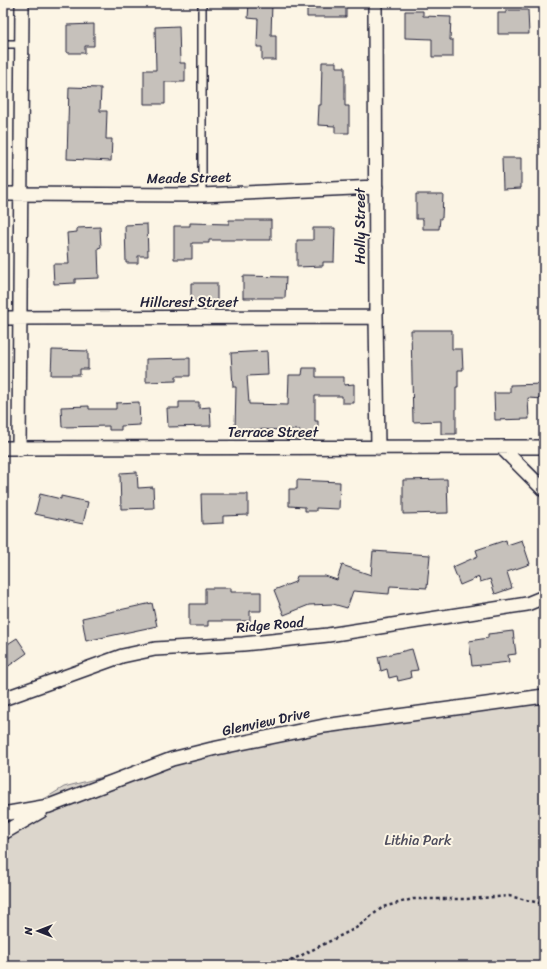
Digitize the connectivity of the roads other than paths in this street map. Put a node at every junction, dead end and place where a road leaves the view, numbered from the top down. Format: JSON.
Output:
{"nodes":[{"id":1,"x":22,"y":3,"type":"edge"},
{"id":2,"x":202,"y":3,"type":"edge"},
{"id":3,"x":375,"y":3,"type":"edge"},
{"id":4,"x":3,"y":44,"type":"edge"},
{"id":5,"x":22,"y":44,"type":"junction"},
{"id":6,"x":376,"y":187,"type":"junction"},
{"id":7,"x":3,"y":194,"type":"edge"},
{"id":8,"x":21,"y":194,"type":"junction"},
{"id":9,"x":202,"y":195,"type":"junction"},
{"id":10,"x":3,"y":318,"type":"edge"},
{"id":11,"x":20,"y":318,"type":"junction"},
{"id":12,"x":376,"y":318,"type":"junction"},
{"id":13,"x":501,"y":447,"type":"junction"},
{"id":14,"x":544,"y":447,"type":"edge"},
{"id":15,"x":3,"y":448,"type":"edge"},
{"id":16,"x":19,"y":448,"type":"junction"},
{"id":17,"x":378,"y":448,"type":"junction"},
{"id":18,"x":544,"y":490,"type":"edge"},
{"id":19,"x":544,"y":597,"type":"edge"},
{"id":20,"x":544,"y":696,"type":"edge"},
{"id":21,"x":3,"y":699,"type":"edge"},
{"id":22,"x":49,"y":806,"type":"junction"},
{"id":23,"x":3,"y":814,"type":"edge"},
{"id":24,"x":3,"y":833,"type":"edge"}],
"edges":[{"from":1,"to":5,"type":"street"},
{"from":2,"to":9,"type":"lane"},
{"from":3,"to":6,"type":"street","name":"Holly Street"},
{"from":4,"to":5,"type":"lane"},
{"from":5,"to":8,"type":"street"},
{"from":6,"to":9,"type":"street","name":"Meade Street"},
{"from":6,"to":12,"type":"street","name":"Holly Street"},
{"from":7,"to":8,"type":"street","name":"Meade Street"},
{"from":8,"to":9,"type":"street","name":"Meade Street"},
{"from":8,"to":11,"type":"street"},
{"from":10,"to":11,"type":"street","name":"Hillcrest Street"},
{"from":11,"to":12,"type":"street","name":"Hillcrest Street"},
{"from":11,"to":16,"type":"street"},
{"from":12,"to":17,"type":"street","name":"Holly Street"},
{"from":13,"to":14,"type":"street","name":"Terrace Street"},
{"from":13,"to":17,"type":"street","name":"Terrace Street"},
{"from":13,"to":18,"type":"street"},
{"from":15,"to":16,"type":"street","name":"Terrace Street"},
{"from":16,"to":17,"type":"street","name":"Terrace Street"},
{"from":19,"to":21,"type":"street","name":"Ridge Road"},
{"from":20,"to":22,"type":"street","name":"Glenview Drive"},
{"from":22,"to":23,"type":"street","name":"Glenview Drive"},
{"from":22,"to":24,"type":"street"}]}
